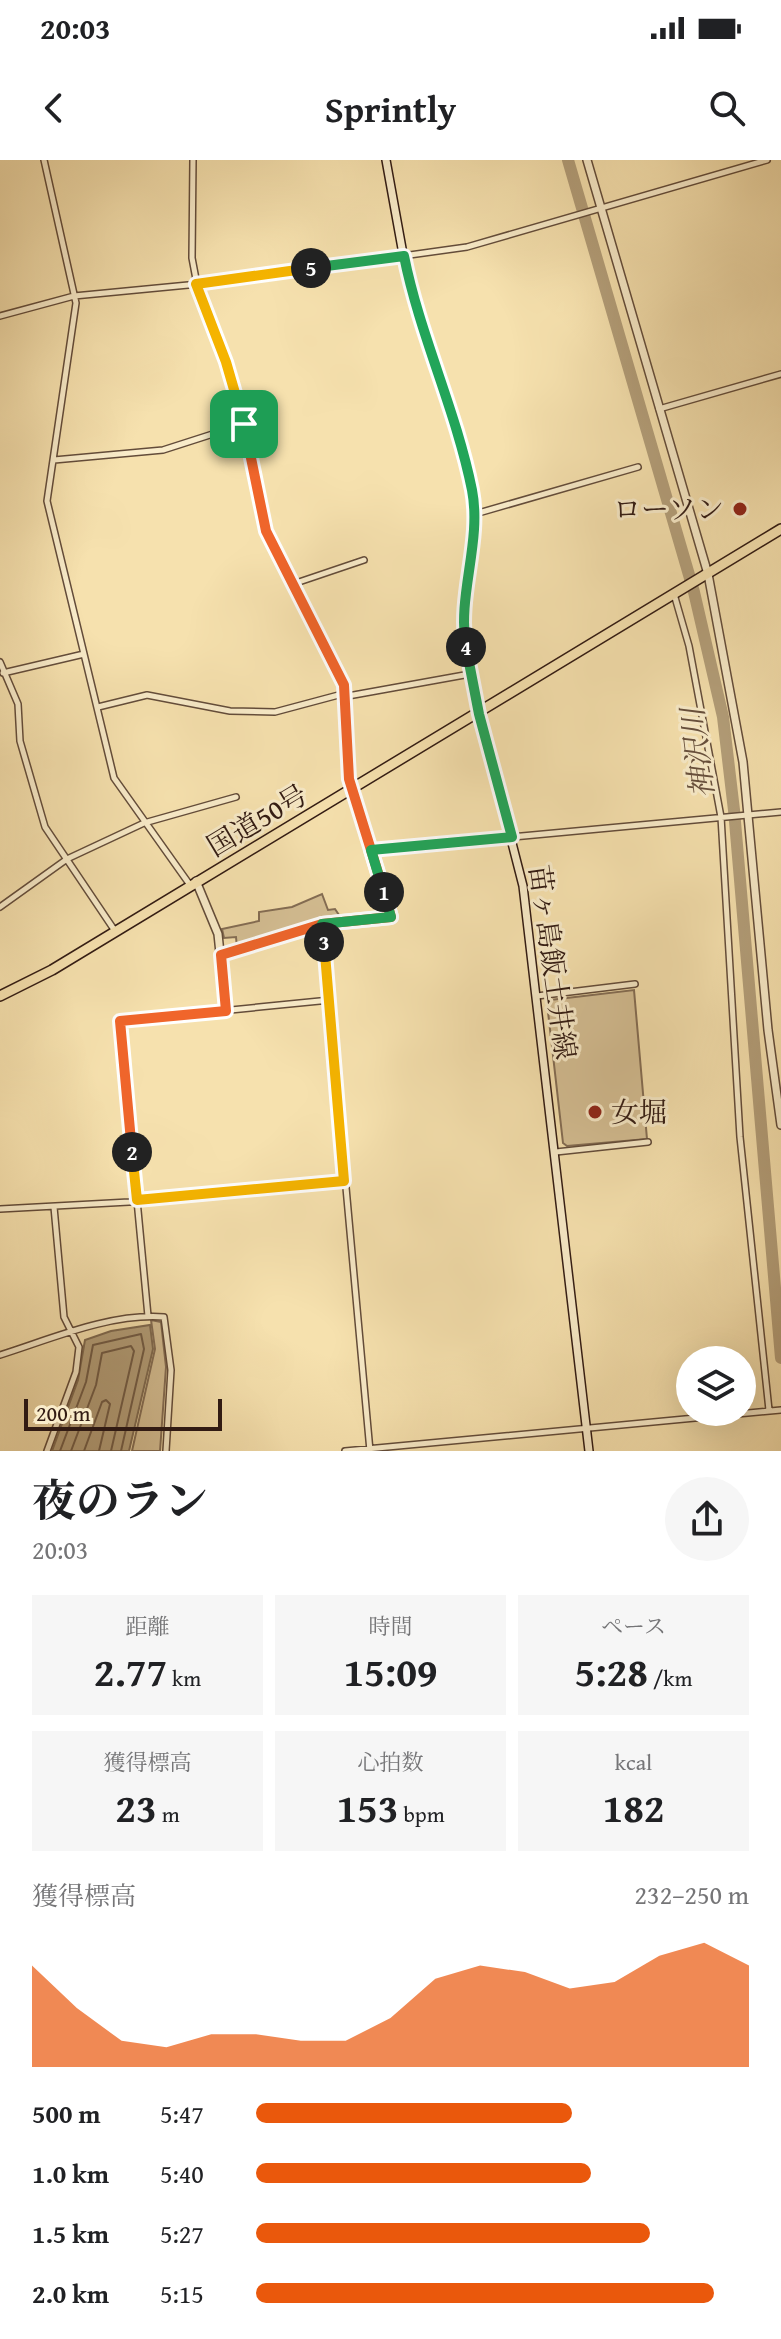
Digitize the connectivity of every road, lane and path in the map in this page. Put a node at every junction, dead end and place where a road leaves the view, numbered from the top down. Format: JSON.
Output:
{"nodes":[{"id":1,"x":44,"y":160,"type":"edge"},
{"id":2,"x":193,"y":160,"type":"edge"},
{"id":3,"x":386,"y":160,"type":"edge"},
{"id":4,"x":587,"y":160,"type":"edge"},
{"id":5,"x":767,"y":160,"type":"edge"},
{"id":6,"x":597,"y":210,"type":"junction"},
{"id":7,"x":404,"y":256,"type":"junction"},
{"id":8,"x":196,"y":284,"type":"junction"},
{"id":9,"x":74,"y":296,"type":"junction"},
{"id":10,"x":0,"y":316,"type":"edge"},
{"id":11,"x":781,"y":374,"type":"edge"},
{"id":12,"x":657,"y":409,"type":"junction"},
{"id":13,"x":244,"y":424,"type":"junction"},
{"id":14,"x":54,"y":460,"type":"junction"},
{"id":15,"x":638,"y":467,"type":"dead end"},
{"id":16,"x":475,"y":514,"type":"junction"},
{"id":17,"x":781,"y":529,"type":"edge"},
{"id":18,"x":364,"y":560,"type":"dead end"},
{"id":19,"x":705,"y":576,"type":"junction"},
{"id":20,"x":293,"y":585,"type":"junction"},
{"id":21,"x":676,"y":593,"type":"junction"},
{"id":22,"x":84,"y":654,"type":"junction"},
{"id":23,"x":0,"y":662,"type":"edge"},
{"id":24,"x":1,"y":673,"type":"edge"},
{"id":25,"x":470,"y":674,"type":"junction"},
{"id":26,"x":347,"y":695,"type":"junction"},
{"id":27,"x":98,"y":707,"type":"junction"},
{"id":28,"x":479,"y":714,"type":"junction"},
{"id":29,"x":353,"y":788,"type":"junction"},
{"id":30,"x":236,"y":797,"type":"dead end"},
{"id":31,"x":781,"y":812,"type":"edge"},
{"id":32,"x":747,"y":815,"type":"junction"},
{"id":33,"x":722,"y":817,"type":"junction"},
{"id":34,"x":144,"y":823,"type":"junction"},
{"id":35,"x":512,"y":837,"type":"junction"},
{"id":36,"x":371,"y":850,"type":"junction"},
{"id":37,"x":67,"y":859,"type":"junction"},
{"id":38,"x":193,"y":883,"type":"junction"},
{"id":39,"x":0,"y":907,"type":"edge"},
{"id":40,"x":322,"y":924,"type":"junction"},
{"id":41,"x":115,"y":931,"type":"junction"},
{"id":42,"x":221,"y":955,"type":"junction"},
{"id":43,"x":635,"y":984,"type":"dead end"},
{"id":44,"x":0,"y":996,"type":"edge"},
{"id":45,"x":537,"y":996,"type":"junction"},
{"id":46,"x":330,"y":1000,"type":"junction"},
{"id":47,"x":226,"y":1011,"type":"junction"},
{"id":48,"x":781,"y":1125,"type":"edge"},
{"id":49,"x":648,"y":1142,"type":"dead end"},
{"id":50,"x":556,"y":1152,"type":"junction"},
{"id":51,"x":344,"y":1181,"type":"junction"},
{"id":52,"x":137,"y":1200,"type":"junction"},
{"id":53,"x":54,"y":1207,"type":"junction"},
{"id":54,"x":0,"y":1209,"type":"edge"},
{"id":55,"x":148,"y":1316,"type":"junction"},
{"id":56,"x":72,"y":1333,"type":"junction"},
{"id":57,"x":0,"y":1355,"type":"edge"},
{"id":58,"x":771,"y":1410,"type":"junction"},
{"id":59,"x":781,"y":1410,"type":"edge"},
{"id":60,"x":587,"y":1428,"type":"junction"},
{"id":61,"x":370,"y":1450,"type":"edge"},
{"id":62,"x":47,"y":1451,"type":"edge"},
{"id":63,"x":166,"y":1451,"type":"edge"},
{"id":64,"x":345,"y":1451,"type":"edge"},
{"id":65,"x":589,"y":1451,"type":"edge"}],
"edges":[{"from":1,"to":9,"type":"street"},
{"from":2,"to":8,"type":"street"},
{"from":3,"to":7,"type":"main road","name":"苗ヶ島飯土井線"},
{"from":4,"to":6,"type":"main road"},
{"from":5,"to":6,"type":"street"},
{"from":6,"to":7,"type":"street"},
{"from":6,"to":12,"type":"main road"},
{"from":7,"to":8,"type":"street"},
{"from":7,"to":16,"type":"main road","name":"苗ヶ島飯土井線"},
{"from":8,"to":9,"type":"street"},
{"from":8,"to":13,"type":"street"},
{"from":9,"to":10,"type":"street"},
{"from":9,"to":14,"type":"street"},
{"from":11,"to":12,"type":"street"},
{"from":12,"to":19,"type":"main road"},
{"from":13,"to":14,"type":"street"},
{"from":13,"to":20,"type":"street"},
{"from":14,"to":22,"type":"street"},
{"from":15,"to":16,"type":"street"},
{"from":16,"to":25,"type":"main road","name":"苗ヶ島飯土井線"},
{"from":17,"to":19,"type":"highway","name":"国道50号"},
{"from":18,"to":20,"type":"street"},
{"from":19,"to":21,"type":"highway","name":"国道50号"},
{"from":19,"to":32,"type":"main road"},
{"from":20,"to":26,"type":"street"},
{"from":21,"to":28,"type":"highway","name":"国道50号"},
{"from":21,"to":33,"type":"street"},
{"from":22,"to":24,"type":"street"},
{"from":22,"to":27,"type":"street"},
{"from":23,"to":24,"type":"street"},
{"from":24,"to":37,"type":"street"},
{"from":25,"to":26,"type":"street"},
{"from":25,"to":28,"type":"main road","name":"苗ヶ島飯土井線"},
{"from":26,"to":27,"type":"street"},
{"from":26,"to":29,"type":"street"},
{"from":27,"to":34,"type":"street"},
{"from":28,"to":29,"type":"highway","name":"国道50号"},
{"from":28,"to":35,"type":"main road","name":"苗ヶ島飯土井線"},
{"from":29,"to":36,"type":"street"},
{"from":29,"to":38,"type":"highway","name":"国道50号"},
{"from":30,"to":34,"type":"street"},
{"from":31,"to":32,"type":"street"},
{"from":32,"to":33,"type":"street"},
{"from":32,"to":48,"type":"main road"},
{"from":33,"to":35,"type":"street"},
{"from":33,"to":58,"type":"street"},
{"from":34,"to":37,"type":"street"},
{"from":34,"to":38,"type":"street"},
{"from":35,"to":36,"type":"street"},
{"from":35,"to":45,"type":"main road","name":"苗ヶ島飯土井線"},
{"from":36,"to":40,"type":"street"},
{"from":37,"to":39,"type":"street"},
{"from":37,"to":41,"type":"street"},
{"from":38,"to":41,"type":"highway","name":"国道50号"},
{"from":38,"to":42,"type":"main road"},
{"from":40,"to":42,"type":"street"},
{"from":40,"to":46,"type":"street"},
{"from":41,"to":44,"type":"highway","name":"国道50号"},
{"from":42,"to":47,"type":"main road"},
{"from":43,"to":45,"type":"street"},
{"from":45,"to":50,"type":"main road","name":"苗ヶ島飯土井線"},
{"from":46,"to":47,"type":"street"},
{"from":46,"to":51,"type":"street"},
{"from":47,"to":52,"type":"street"},
{"from":49,"to":50,"type":"street"},
{"from":50,"to":60,"type":"main road","name":"苗ヶ島飯土井線"},
{"from":51,"to":52,"type":"street"},
{"from":51,"to":61,"type":"street"},
{"from":52,"to":53,"type":"street"},
{"from":52,"to":55,"type":"street"},
{"from":53,"to":54,"type":"street"},
{"from":53,"to":56,"type":"street"},
{"from":55,"to":56,"type":"street"},
{"from":55,"to":63,"type":"street"},
{"from":56,"to":57,"type":"street"},
{"from":56,"to":62,"type":"street"},
{"from":58,"to":59,"type":"street"},
{"from":58,"to":60,"type":"street"},
{"from":60,"to":61,"type":"street"},
{"from":60,"to":65,"type":"main road","name":"苗ヶ島飯土井線"},
{"from":61,"to":64,"type":"street"}]}
